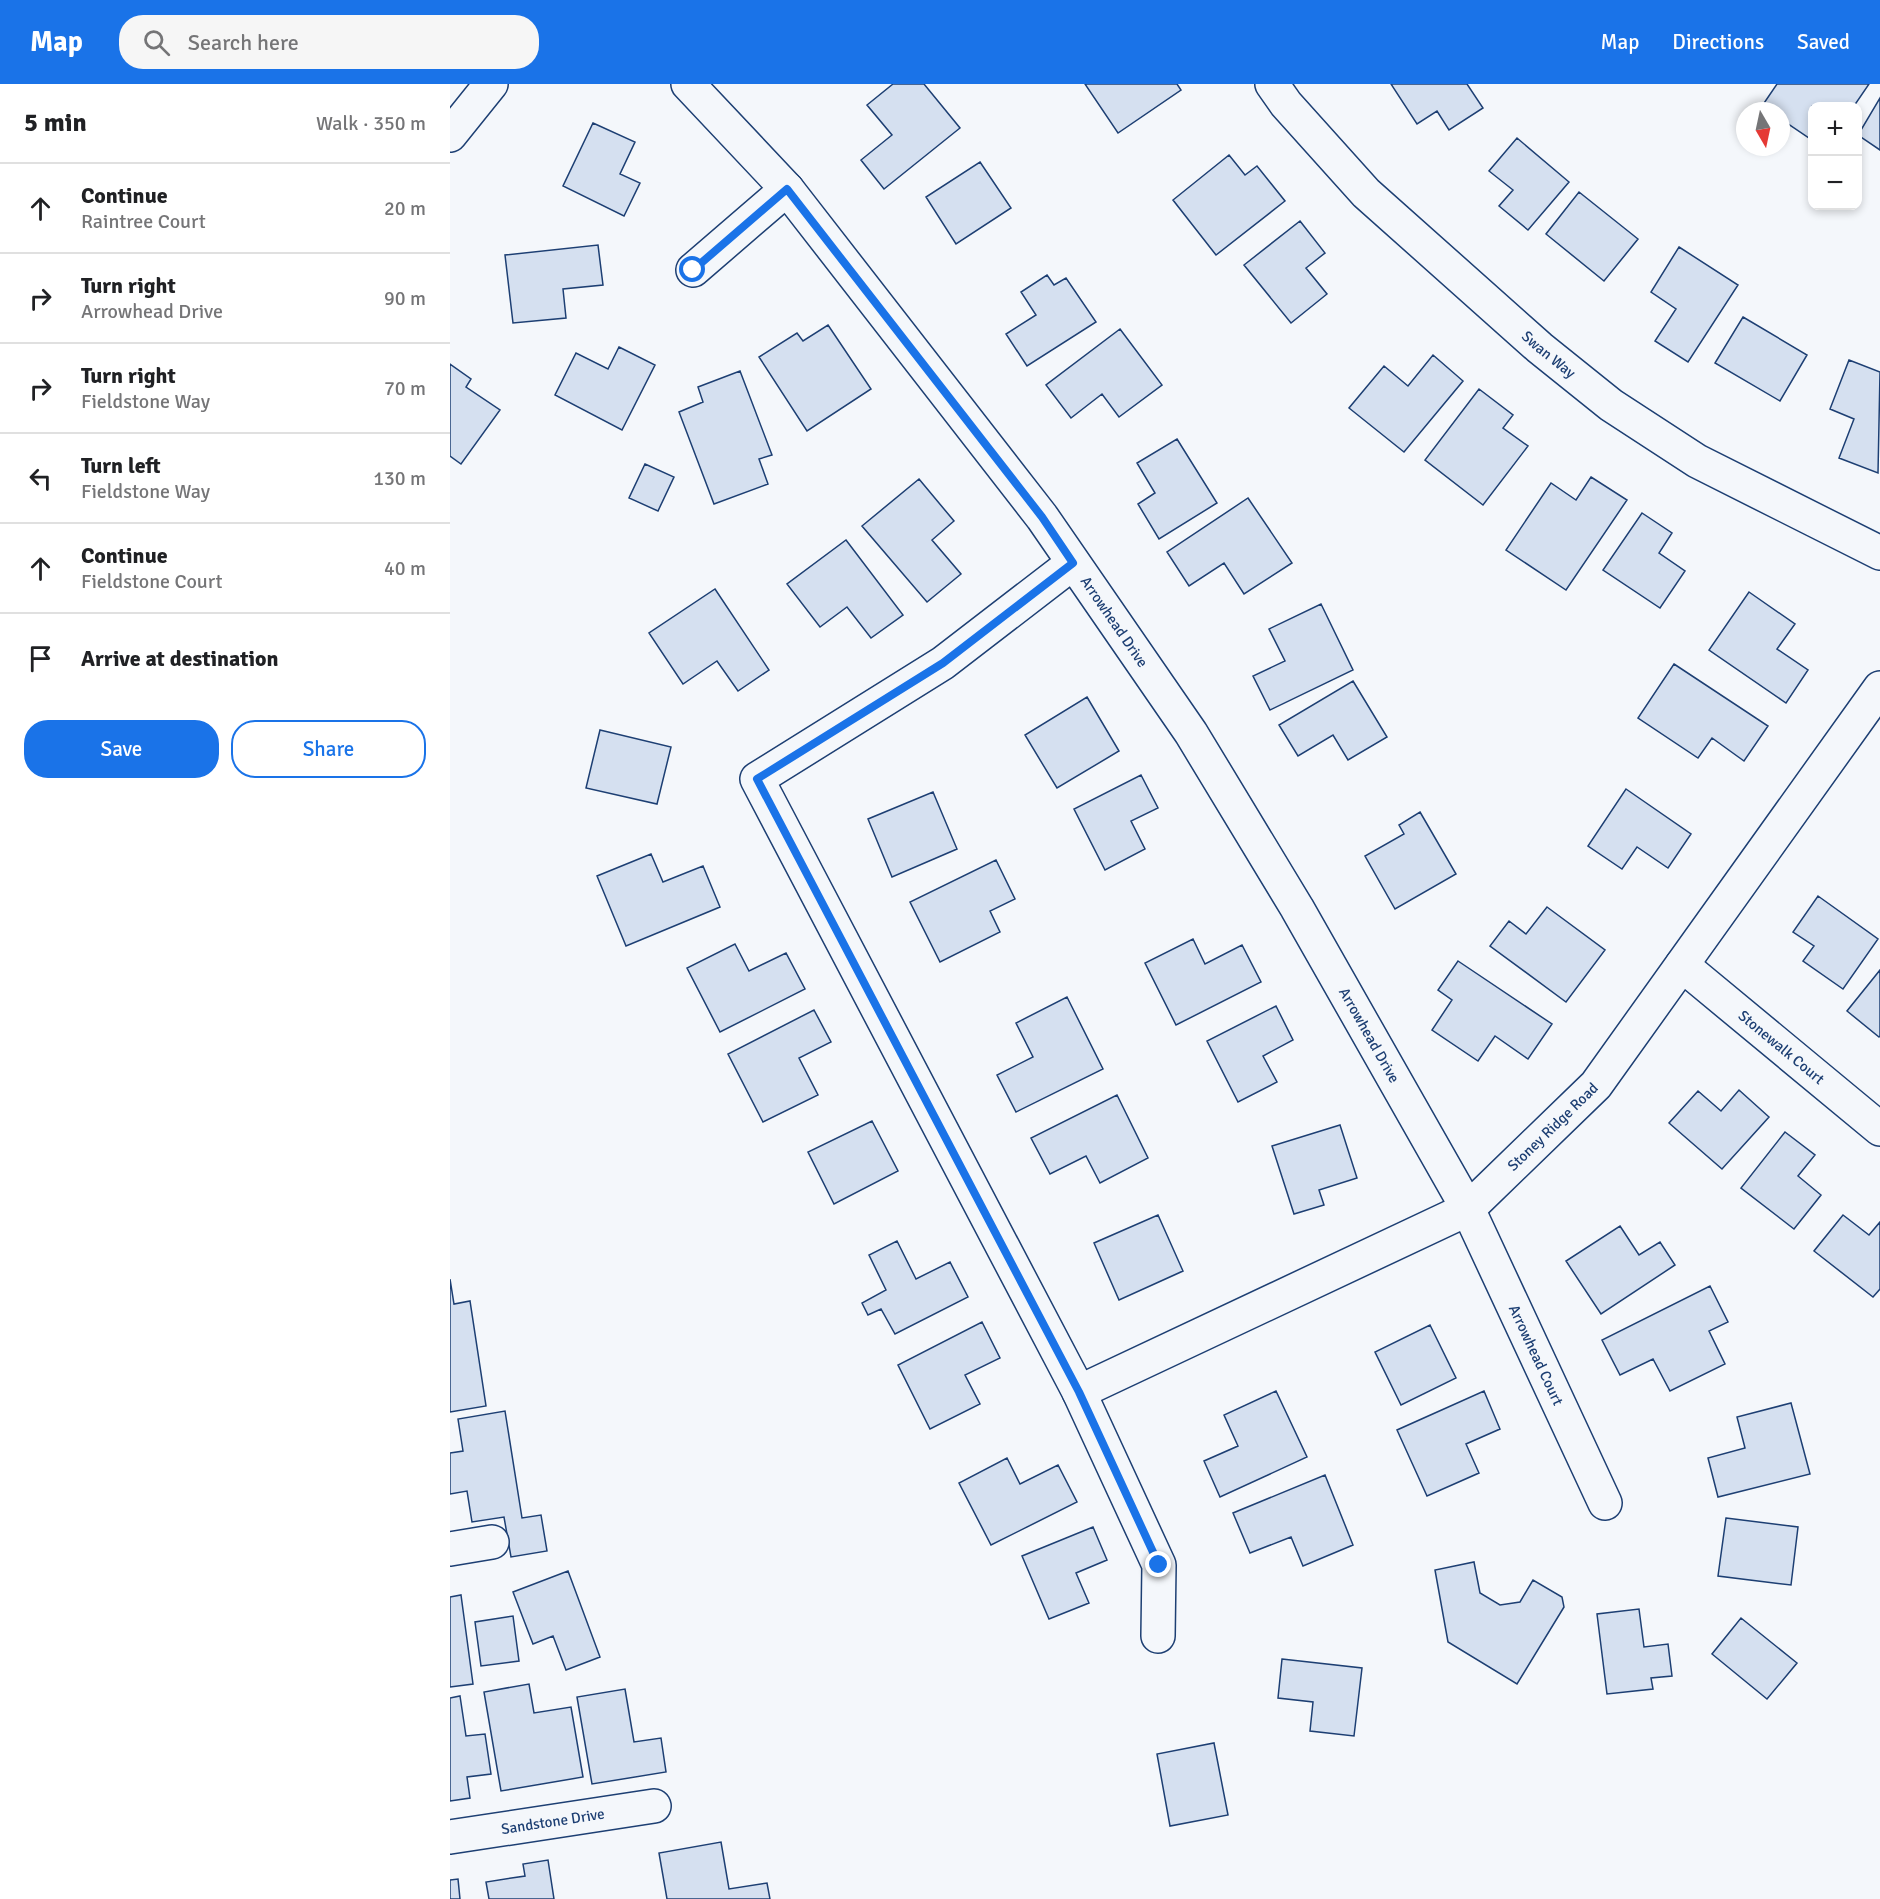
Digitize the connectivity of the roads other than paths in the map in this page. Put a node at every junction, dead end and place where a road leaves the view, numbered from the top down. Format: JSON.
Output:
{"nodes":[{"id":1,"x":491,"y":84,"type":"edge"},
{"id":2,"x":688,"y":84,"type":"edge"},
{"id":3,"x":1272,"y":84,"type":"edge"},
{"id":4,"x":450,"y":135,"type":"edge"},
{"id":5,"x":787,"y":189,"type":"junction"},
{"id":6,"x":693,"y":270,"type":"dead end"},
{"id":7,"x":1880,"y":553,"type":"edge"},
{"id":8,"x":1073,"y":563,"type":"junction"},
{"id":9,"x":1880,"y":688,"type":"edge"},
{"id":10,"x":1682,"y":965,"type":"junction"},
{"id":11,"x":1880,"y":1129,"type":"edge"},
{"id":12,"x":1468,"y":1209,"type":"junction"},
{"id":13,"x":1079,"y":1392,"type":"junction"},
{"id":14,"x":1605,"y":1503,"type":"dead end"},
{"id":15,"x":492,"y":1542,"type":"dead end"},
{"id":16,"x":450,"y":1549,"type":"edge"},
{"id":17,"x":1158,"y":1636,"type":"dead end"},
{"id":18,"x":654,"y":1806,"type":"dead end"},
{"id":19,"x":450,"y":1837,"type":"edge"}],
"edges":[{"from":1,"to":4,"type":"street"},
{"from":2,"to":5,"type":"street","name":"Arrowhead Drive"},
{"from":3,"to":7,"type":"street","name":"Swan Way"},
{"from":5,"to":6,"type":"street"},
{"from":5,"to":8,"type":"street","name":"Arrowhead Drive"},
{"from":8,"to":12,"type":"street","name":"Arrowhead Drive"},
{"from":8,"to":13,"type":"street"},
{"from":9,"to":10,"type":"street","name":"Stoney Ridge Road"},
{"from":10,"to":11,"type":"street","name":"Stonewalk Court"},
{"from":10,"to":12,"type":"street","name":"Stoney Ridge Road"},
{"from":12,"to":13,"type":"street","name":"Stoney Ridge Road"},
{"from":12,"to":14,"type":"street","name":"Arrowhead Court"},
{"from":13,"to":17,"type":"street"},
{"from":15,"to":16,"type":"street"},
{"from":18,"to":19,"type":"street","name":"Sandstone Drive"}]}
